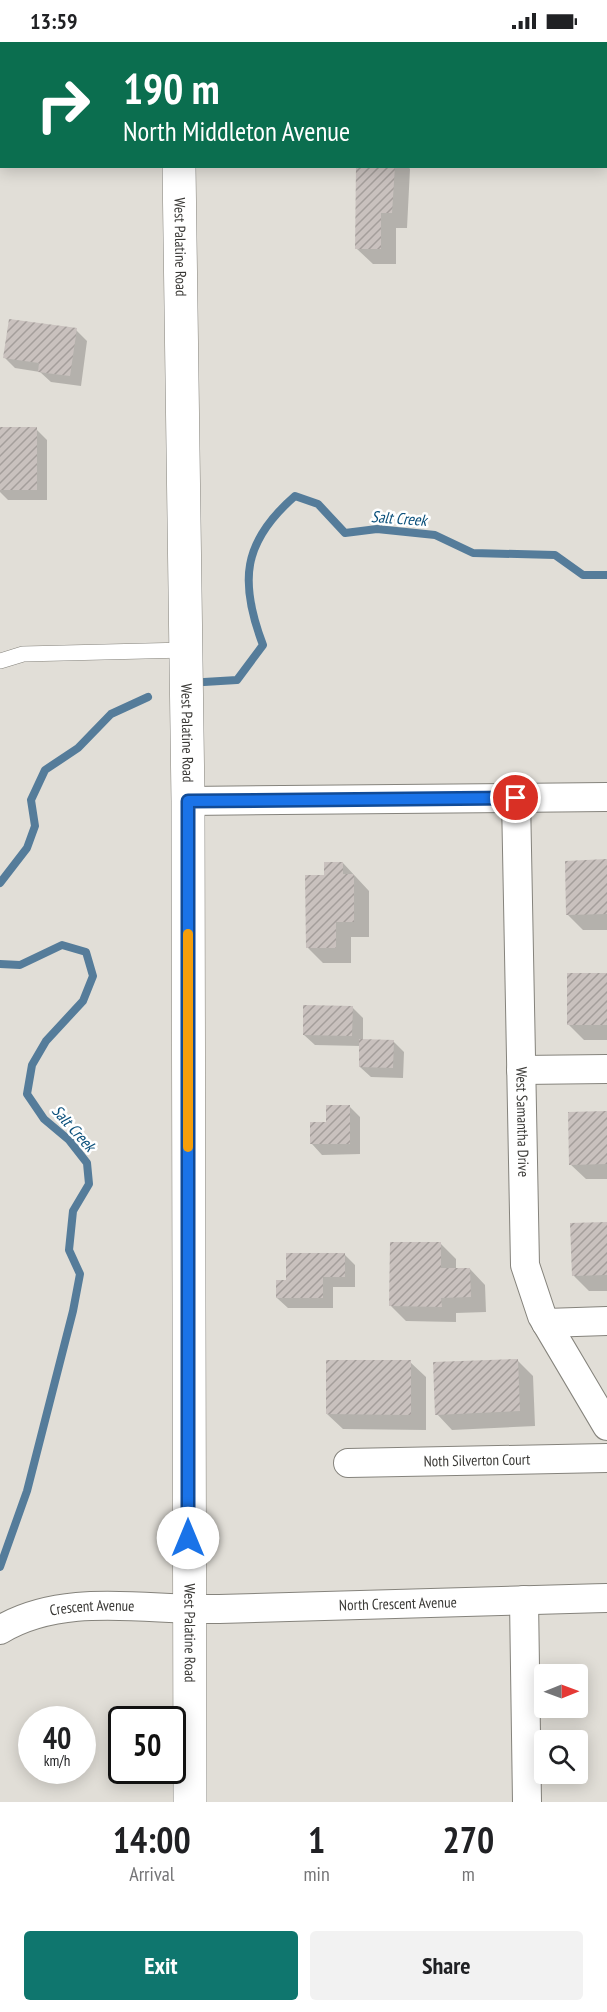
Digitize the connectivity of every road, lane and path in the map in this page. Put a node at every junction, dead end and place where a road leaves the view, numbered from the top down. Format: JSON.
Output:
{"nodes":[{"id":1,"x":179,"y":168,"type":"edge"},
{"id":2,"x":186,"y":650,"type":"junction"},
{"id":3,"x":0,"y":661,"type":"edge"},
{"id":4,"x":607,"y":797,"type":"edge"},
{"id":5,"x":516,"y":798,"type":"junction"},
{"id":6,"x":188,"y":801,"type":"junction"},
{"id":7,"x":607,"y":1069,"type":"edge"},
{"id":8,"x":521,"y":1070,"type":"junction"},
{"id":9,"x":607,"y":1321,"type":"edge"},
{"id":10,"x":546,"y":1323,"type":"junction"},
{"id":11,"x":607,"y":1426,"type":"edge"},
{"id":12,"x":607,"y":1458,"type":"edge"},
{"id":13,"x":348,"y":1463,"type":"dead end"},
{"id":14,"x":607,"y":1598,"type":"edge"},
{"id":15,"x":524,"y":1600,"type":"junction"},
{"id":16,"x":188,"y":1610,"type":"junction"},
{"id":17,"x":0,"y":1630,"type":"edge"},
{"id":18,"x":190,"y":1802,"type":"edge"},
{"id":19,"x":527,"y":1802,"type":"edge"}],
"edges":[{"from":1,"to":2,"type":"main road","name":"West Palatine Road"},
{"from":2,"to":3,"type":"lane"},
{"from":2,"to":6,"type":"main road","name":"West Palatine Road"},
{"from":4,"to":5,"type":"street"},
{"from":5,"to":6,"type":"street"},
{"from":5,"to":8,"type":"street","name":"West Samantha Drive"},
{"from":6,"to":16,"type":"main road","name":"West Palatine Road"},
{"from":7,"to":8,"type":"street"},
{"from":8,"to":10,"type":"street","name":"West Samantha Drive"},
{"from":9,"to":10,"type":"street"},
{"from":10,"to":11,"type":"street","name":"West Samantha Drive"},
{"from":12,"to":13,"type":"street","name":"Noth Silverton Court"},
{"from":14,"to":15,"type":"street","name":"North Crescent Avenue"},
{"from":15,"to":16,"type":"street","name":"North Crescent Avenue"},
{"from":15,"to":19,"type":"street"},
{"from":16,"to":17,"type":"street","name":"Crescent Avenue"},
{"from":16,"to":18,"type":"main road","name":"West Palatine Road"}]}
